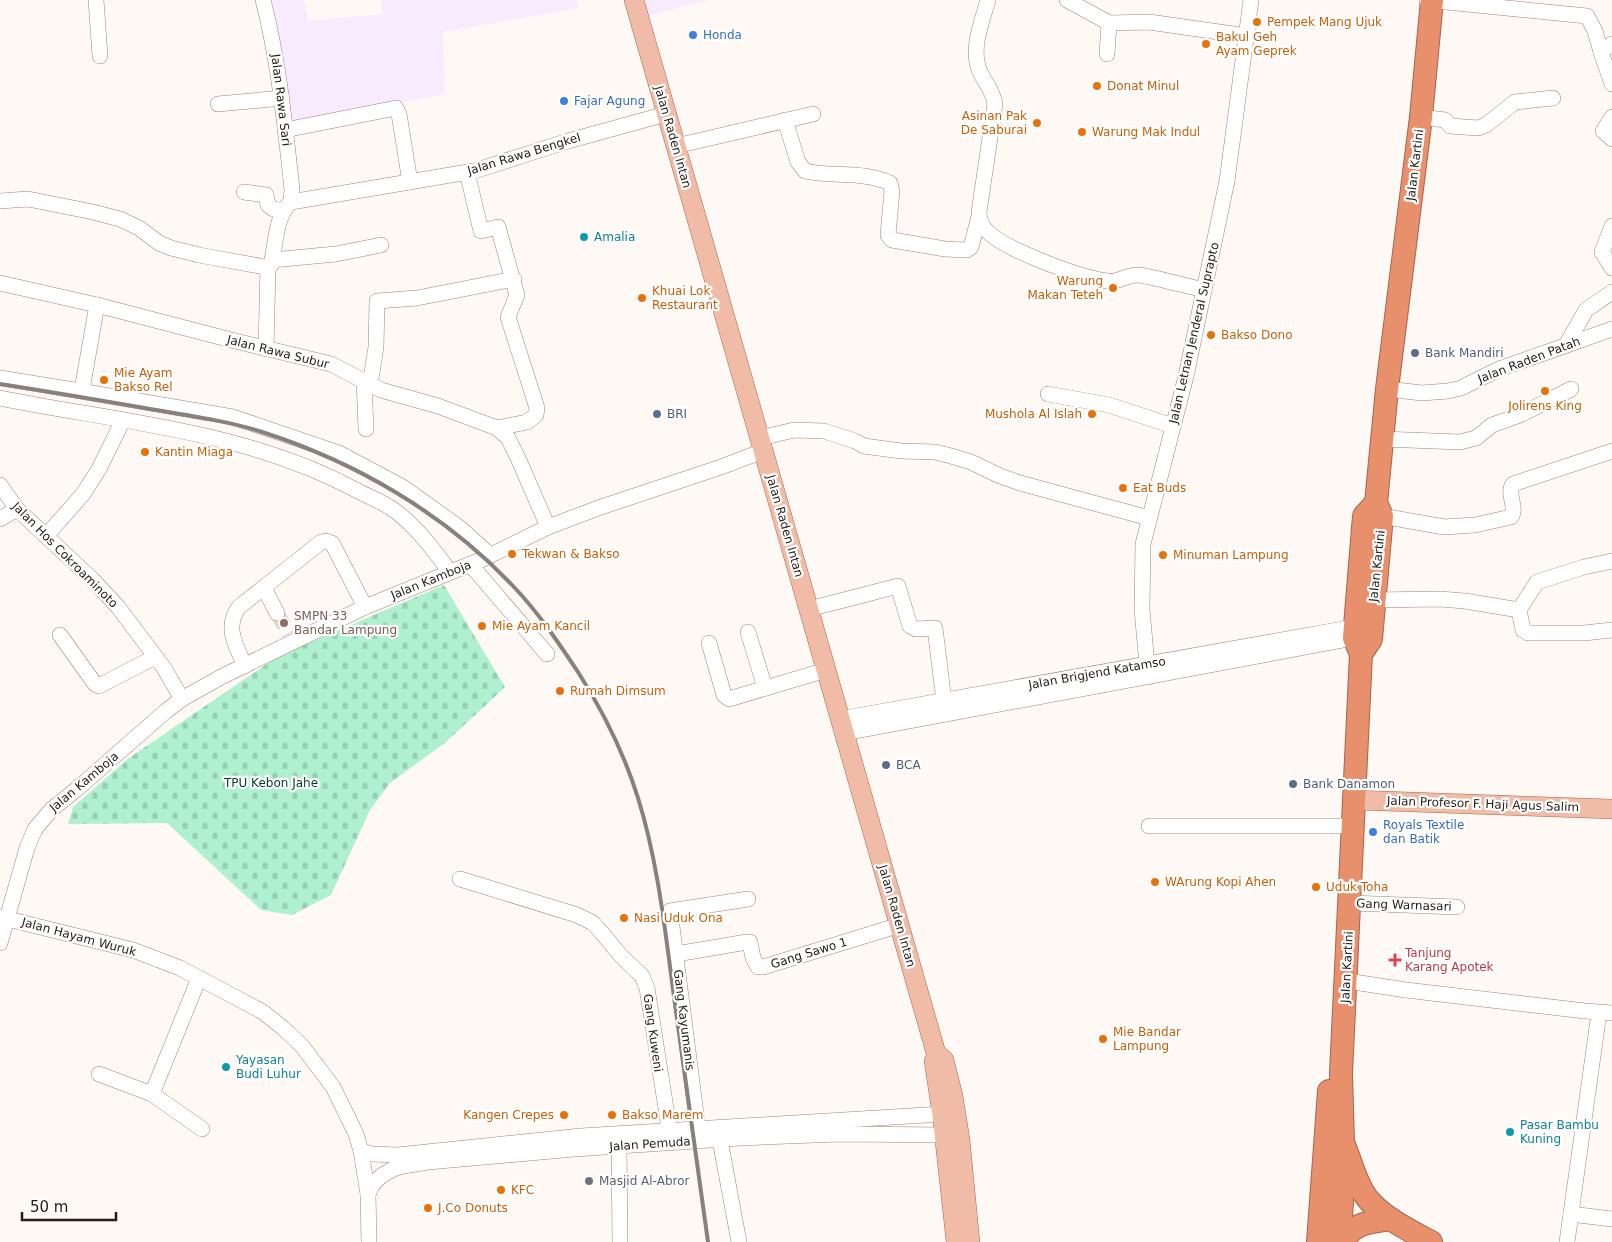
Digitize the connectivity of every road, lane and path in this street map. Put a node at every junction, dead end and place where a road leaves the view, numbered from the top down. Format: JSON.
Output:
{"nodes":[{"id":1,"x":96,"y":0,"type":"edge"},
{"id":2,"x":263,"y":0,"type":"edge"},
{"id":3,"x":634,"y":0,"type":"edge"},
{"id":4,"x":988,"y":0,"type":"edge"},
{"id":5,"x":1067,"y":0,"type":"edge"},
{"id":6,"x":1251,"y":0,"type":"edge"},
{"id":7,"x":1427,"y":0,"type":"edge"},
{"id":8,"x":1432,"y":0,"type":"edge"},
{"id":9,"x":1109,"y":23,"type":"junction"},
{"id":10,"x":1247,"y":36,"type":"junction"},
{"id":11,"x":1606,"y":48,"type":"edge"},
{"id":12,"x":1107,"y":54,"type":"dead end"},
{"id":13,"x":100,"y":56,"type":"dead end"},
{"id":14,"x":1612,"y":84,"type":"edge"},
{"id":15,"x":282,"y":98,"type":"junction"},
{"id":16,"x":1553,"y":98,"type":"dead end"},
{"id":17,"x":218,"y":104,"type":"dead end"},
{"id":18,"x":666,"y":114,"type":"junction"},
{"id":19,"x":812,"y":114,"type":"dead end"},
{"id":20,"x":1612,"y":117,"type":"edge"},
{"id":21,"x":1421,"y":118,"type":"junction"},
{"id":22,"x":785,"y":120,"type":"junction"},
{"id":23,"x":285,"y":130,"type":"junction"},
{"id":24,"x":1612,"y":139,"type":"edge"},
{"id":25,"x":676,"y":146,"type":"junction"},
{"id":26,"x":467,"y":172,"type":"junction"},
{"id":27,"x":410,"y":182,"type":"junction"},
{"id":28,"x":244,"y":192,"type":"dead end"},
{"id":29,"x":0,"y":201,"type":"edge"},
{"id":30,"x":287,"y":207,"type":"junction"},
{"id":31,"x":979,"y":216,"type":"junction"},
{"id":32,"x":1612,"y":226,"type":"edge"},
{"id":33,"x":381,"y":245,"type":"dead end"},
{"id":34,"x":270,"y":263,"type":"junction"},
{"id":35,"x":1612,"y":268,"type":"edge"},
{"id":36,"x":514,"y":279,"type":"junction"},
{"id":37,"x":0,"y":283,"type":"edge"},
{"id":38,"x":1204,"y":290,"type":"junction"},
{"id":39,"x":1612,"y":292,"type":"edge"},
{"id":40,"x":97,"y":305,"type":"junction"},
{"id":41,"x":1612,"y":329,"type":"edge"},
{"id":42,"x":1566,"y":345,"type":"junction"},
{"id":43,"x":266,"y":349,"type":"junction"},
{"id":44,"x":0,"y":378,"type":"edge"},
{"id":45,"x":367,"y":382,"type":"junction"},
{"id":46,"x":83,"y":384,"type":"dead end"},
{"id":47,"x":1386,"y":389,"type":"junction"},
{"id":48,"x":1571,"y":389,"type":"dead end"},
{"id":49,"x":1048,"y":394,"type":"dead end"},
{"id":50,"x":0,"y":398,"type":"edge"},
{"id":51,"x":123,"y":420,"type":"junction"},
{"id":52,"x":1173,"y":426,"type":"junction"},
{"id":53,"x":497,"y":428,"type":"junction"},
{"id":54,"x":366,"y":429,"type":"dead end"},
{"id":55,"x":1382,"y":439,"type":"junction"},
{"id":56,"x":762,"y":444,"type":"junction"},
{"id":57,"x":1612,"y":451,"type":"edge"},
{"id":58,"x":0,"y":485,"type":"edge"},
{"id":59,"x":17,"y":509,"type":"junction"},
{"id":60,"x":1379,"y":510,"type":"junction"},
{"id":61,"x":1149,"y":518,"type":"junction"},
{"id":62,"x":0,"y":519,"type":"edge"},
{"id":63,"x":548,"y":528,"type":"junction"},
{"id":64,"x":46,"y":536,"type":"junction"},
{"id":65,"x":490,"y":555,"type":"junction"},
{"id":66,"x":1612,"y":561,"type":"edge"},
{"id":67,"x":470,"y":564,"type":"junction"},
{"id":68,"x":450,"y":572,"type":"junction"},
{"id":69,"x":264,"y":588,"type":"junction"},
{"id":70,"x":1373,"y":600,"type":"junction"},
{"id":71,"x":365,"y":607,"type":"junction"},
{"id":72,"x":809,"y":609,"type":"junction"},
{"id":73,"x":1519,"y":610,"type":"junction"},
{"id":74,"x":277,"y":613,"type":"tunnel mouth"},
{"id":75,"x":1612,"y":630,"type":"edge"},
{"id":76,"x":748,"y":632,"type":"dead end"},
{"id":77,"x":60,"y":636,"type":"dead end"},
{"id":78,"x":1356,"y":640,"type":"junction"},
{"id":79,"x":709,"y":643,"type":"dead end"},
{"id":80,"x":547,"y":654,"type":"dead end"},
{"id":81,"x":155,"y":657,"type":"junction"},
{"id":82,"x":245,"y":666,"type":"junction"},
{"id":83,"x":826,"y":670,"type":"junction"},
{"id":84,"x":1148,"y":670,"type":"junction"},
{"id":85,"x":765,"y":688,"type":"junction"},
{"id":86,"x":182,"y":699,"type":"junction"},
{"id":87,"x":944,"y":701,"type":"junction"},
{"id":88,"x":842,"y":726,"type":"junction"},
{"id":89,"x":1354,"y":800,"type":"junction"},
{"id":90,"x":1612,"y":809,"type":"edge"},
{"id":91,"x":1149,"y":826,"type":"dead end"},
{"id":92,"x":1353,"y":826,"type":"junction"},
{"id":93,"x":460,"y":879,"type":"dead end"},
{"id":94,"x":748,"y":899,"type":"dead end"},
{"id":95,"x":1350,"y":903,"type":"junction"},
{"id":96,"x":1458,"y":907,"type":"dead end"},
{"id":97,"x":3,"y":917,"type":"edge"},
{"id":98,"x":900,"y":925,"type":"junction"},
{"id":99,"x":0,"y":943,"type":"edge"},
{"id":100,"x":676,"y":954,"type":"junction"},
{"id":101,"x":199,"y":978,"type":"junction"},
{"id":102,"x":1346,"y":981,"type":"junction"},
{"id":103,"x":1605,"y":1013,"type":"edge"},
{"id":104,"x":936,"y":1053,"type":"junction"},
{"id":105,"x":1341,"y":1073,"type":"junction"},
{"id":106,"x":100,"y":1074,"type":"dead end"},
{"id":107,"x":152,"y":1094,"type":"junction"},
{"id":108,"x":942,"y":1114,"type":"junction"},
{"id":109,"x":869,"y":1118,"type":"junction"},
{"id":110,"x":202,"y":1129,"type":"dead end"},
{"id":111,"x":698,"y":1129,"type":"junction"},
{"id":112,"x":669,"y":1132,"type":"junction"},
{"id":113,"x":740,"y":1132,"type":"junction"},
{"id":114,"x":869,"y":1134,"type":"junction"},
{"id":115,"x":944,"y":1135,"type":"junction"},
{"id":116,"x":720,"y":1140,"type":"junction"},
{"id":117,"x":619,"y":1146,"type":"junction"},
{"id":118,"x":1346,"y":1150,"type":"junction"},
{"id":119,"x":361,"y":1151,"type":"junction"},
{"id":120,"x":368,"y":1194,"type":"junction"},
{"id":121,"x":1571,"y":1214,"type":"junction"},
{"id":122,"x":1391,"y":1219,"type":"junction"},
{"id":123,"x":1612,"y":1219,"type":"edge"},
{"id":124,"x":369,"y":1242,"type":"edge"},
{"id":125,"x":620,"y":1242,"type":"edge"},
{"id":126,"x":739,"y":1242,"type":"edge"},
{"id":127,"x":956,"y":1242,"type":"edge"},
{"id":128,"x":970,"y":1242,"type":"edge"},
{"id":129,"x":1318,"y":1242,"type":"edge"},
{"id":130,"x":1341,"y":1242,"type":"edge"},
{"id":131,"x":1431,"y":1242,"type":"edge"},
{"id":132,"x":1566,"y":1242,"type":"edge"}],
"edges":[{"from":1,"to":13,"type":"street"},
{"from":2,"to":15,"type":"street","name":"Jalan Rawa Sari"},
{"from":3,"to":18,"type":"main road","name":"Jalan Raden Intan"},
{"from":4,"to":31,"type":"street"},
{"from":5,"to":9,"type":"street"},
{"from":6,"to":10,"type":"street","name":"Jalan Letnan Jenderal Suprapto"},
{"from":7,"to":8,"type":"street"},
{"from":8,"to":11,"type":"street"},
{"from":8,"to":21,"type":"highway","name":"Jalan Kartini"},
{"from":9,"to":10,"type":"street"},
{"from":9,"to":12,"type":"street"},
{"from":10,"to":38,"type":"street","name":"Jalan Letnan Jenderal Suprapto"},
{"from":11,"to":14,"type":"street"},
{"from":15,"to":17,"type":"street"},
{"from":15,"to":23,"type":"street","name":"Jalan Rawa Sari"},
{"from":16,"to":21,"type":"street"},
{"from":18,"to":25,"type":"main road","name":"Jalan Raden Intan"},
{"from":18,"to":26,"type":"street","name":"Jalan Rawa Bengkel"},
{"from":19,"to":22,"type":"street"},
{"from":20,"to":24,"type":"street"},
{"from":21,"to":47,"type":"highway","name":"Jalan Kartini"},
{"from":22,"to":25,"type":"street"},
{"from":22,"to":31,"type":"street"},
{"from":23,"to":27,"type":"street"},
{"from":23,"to":30,"type":"street","name":"Jalan Rawa Sari"},
{"from":25,"to":56,"type":"main road","name":"Jalan Raden Intan"},
{"from":26,"to":27,"type":"street","name":"Jalan Rawa Bengkel"},
{"from":26,"to":36,"type":"street"},
{"from":27,"to":30,"type":"street","name":"Jalan Rawa Bengkel"},
{"from":28,"to":30,"type":"street"},
{"from":29,"to":34,"type":"street"},
{"from":30,"to":34,"type":"street","name":"Jalan Rawa Sari"},
{"from":31,"to":38,"type":"street"},
{"from":32,"to":35,"type":"street"},
{"from":33,"to":34,"type":"street"},
{"from":34,"to":43,"type":"street","name":"Jalan Rawa Sari"},
{"from":36,"to":45,"type":"street"},
{"from":36,"to":53,"type":"street"},
{"from":37,"to":40,"type":"street","name":"Jalan Rawa Subur"},
{"from":38,"to":52,"type":"street","name":"Jalan Letnan Jenderal Suprapto"},
{"from":39,"to":42,"type":"street"},
{"from":40,"to":43,"type":"street","name":"Jalan Rawa Subur"},
{"from":40,"to":46,"type":"street"},
{"from":41,"to":42,"type":"street","name":"Jalan Raden Patah"},
{"from":42,"to":47,"type":"street","name":"Jalan Raden Patah"},
{"from":43,"to":45,"type":"street","name":"Jalan Rawa Subur"},
{"from":44,"to":65,"type":"street"},
{"from":45,"to":53,"type":"street","name":"Jalan Rawa Subur"},
{"from":45,"to":54,"type":"street"},
{"from":47,"to":55,"type":"highway","name":"Jalan Kartini"},
{"from":48,"to":55,"type":"street"},
{"from":49,"to":52,"type":"street"},
{"from":50,"to":51,"type":"street"},
{"from":51,"to":64,"type":"street"},
{"from":51,"to":68,"type":"street"},
{"from":52,"to":61,"type":"street","name":"Jalan Letnan Jenderal Suprapto"},
{"from":53,"to":63,"type":"street"},
{"from":55,"to":60,"type":"highway","name":"Jalan Kartini"},
{"from":56,"to":61,"type":"street","name":"Jalan Kamboja"},
{"from":56,"to":63,"type":"street","name":"Jalan Kamboja"},
{"from":56,"to":72,"type":"main road","name":"Jalan Raden Intan"},
{"from":57,"to":60,"type":"street"},
{"from":58,"to":59,"type":"street","name":"Jalan Hos Cokroaminoto"},
{"from":59,"to":62,"type":"street"},
{"from":59,"to":64,"type":"street","name":"Jalan Hos Cokroaminoto"},
{"from":60,"to":70,"type":"highway","name":"Jalan Kartini"},
{"from":60,"to":78,"type":"highway"},
{"from":61,"to":84,"type":"street","name":"Jalan Letnan Jenderal Suprapto"},
{"from":63,"to":65,"type":"street","name":"Jalan Kamboja"},
{"from":64,"to":81,"type":"street","name":"Jalan Hos Cokroaminoto"},
{"from":65,"to":67,"type":"street","name":"Jalan Kamboja"},
{"from":66,"to":73,"type":"street"},
{"from":67,"to":68,"type":"street","name":"Jalan Kamboja"},
{"from":67,"to":80,"type":"street"},
{"from":68,"to":71,"type":"street","name":"Jalan Kamboja"},
{"from":69,"to":71,"type":"street"},
{"from":69,"to":74,"type":"street"},
{"from":69,"to":82,"type":"street"},
{"from":70,"to":73,"type":"street"},
{"from":70,"to":78,"type":"highway","name":"Jalan Kartini"},
{"from":71,"to":82,"type":"street","name":"Jalan Kamboja"},
{"from":72,"to":83,"type":"main road","name":"Jalan Raden Intan"},
{"from":72,"to":87,"type":"street"},
{"from":73,"to":75,"type":"street"},
{"from":76,"to":85,"type":"street"},
{"from":77,"to":81,"type":"street"},
{"from":78,"to":84,"type":"street","name":"Jalan Brigjend Katamso"},
{"from":78,"to":89,"type":"highway","name":"Jalan Kartini"},
{"from":79,"to":85,"type":"street"},
{"from":81,"to":86,"type":"street","name":"Jalan Hos Cokroaminoto"},
{"from":82,"to":86,"type":"street","name":"Jalan Kamboja"},
{"from":83,"to":85,"type":"street"},
{"from":83,"to":88,"type":"main road","name":"Jalan Raden Intan"},
{"from":84,"to":87,"type":"street","name":"Jalan Brigjend Katamso"},
{"from":84,"to":88,"type":"street","name":"Jalan Brigjend Katamso"},
{"from":86,"to":97,"type":"street","name":"Jalan Kamboja"},
{"from":87,"to":88,"type":"street","name":"Jalan Brigjend Katamso"},
{"from":88,"to":98,"type":"main road","name":"Jalan Raden Intan"},
{"from":89,"to":90,"type":"main road","name":"Jalan Profesor F. Haji Agus Salim"},
{"from":89,"to":92,"type":"highway","name":"Jalan Kartini"},
{"from":91,"to":92,"type":"street"},
{"from":92,"to":95,"type":"highway","name":"Jalan Kartini"},
{"from":93,"to":112,"type":"street","name":"Gang Kuweni"},
{"from":94,"to":100,"type":"street","name":"Gang Kayumanis"},
{"from":95,"to":96,"type":"street","name":"Gang Warnasari"},
{"from":95,"to":102,"type":"highway","name":"Jalan Kartini"},
{"from":97,"to":99,"type":"street","name":"Jalan Kamboja"},
{"from":97,"to":101,"type":"street","name":"Jalan Hayam Wuruk"},
{"from":98,"to":100,"type":"street","name":"Gang Sawo 1"},
{"from":98,"to":104,"type":"main road","name":"Jalan Raden Intan"},
{"from":100,"to":111,"type":"street","name":"Gang Kayumanis"},
{"from":101,"to":107,"type":"street"},
{"from":101,"to":119,"type":"street","name":"Jalan Hayam Wuruk"},
{"from":102,"to":103,"type":"street"},
{"from":102,"to":105,"type":"highway","name":"Jalan Kartini"},
{"from":103,"to":121,"type":"street"},
{"from":104,"to":108,"type":"main road","name":"Jalan Raden Intan"},
{"from":104,"to":128,"type":"main road","name":"Jalan Raden Intan"},
{"from":105,"to":118,"type":"highway","name":"Jalan Kartini"},
{"from":105,"to":129,"type":"highway","name":"Jalan Kartini"},
{"from":106,"to":107,"type":"street"},
{"from":107,"to":110,"type":"street"},
{"from":108,"to":109,"type":"street","name":"Jalan Pemuda"},
{"from":108,"to":115,"type":"main road","name":"Jalan Raden Intan"},
{"from":109,"to":113,"type":"street","name":"Jalan Pemuda"},
{"from":109,"to":114,"type":"street"},
{"from":111,"to":112,"type":"street","name":"Jalan Pemuda"},
{"from":111,"to":113,"type":"street","name":"Jalan Pemuda"},
{"from":112,"to":116,"type":"street","name":"Jalan Pemuda"},
{"from":112,"to":117,"type":"street","name":"Jalan Pemuda"},
{"from":112,"to":119,"type":"street","name":"Jalan Pemuda"},
{"from":113,"to":114,"type":"street","name":"Jalan Pemuda"},
{"from":113,"to":116,"type":"street","name":"Jalan Pemuda"},
{"from":114,"to":115,"type":"street","name":"Jalan Pemuda"},
{"from":115,"to":127,"type":"main road","name":"Jalan Raden Intan"},
{"from":116,"to":126,"type":"street"},
{"from":117,"to":120,"type":"street","name":"Jalan Pemuda"},
{"from":117,"to":125,"type":"street"},
{"from":118,"to":122,"type":"highway"},
{"from":118,"to":130,"type":"highway","name":"Jalan Kartini"},
{"from":119,"to":120,"type":"street","name":"Jalan Hayam Wuruk"},
{"from":120,"to":124,"type":"street","name":"Jalan Hayam Wuruk"},
{"from":121,"to":123,"type":"street"},
{"from":121,"to":132,"type":"street"},
{"from":122,"to":130,"type":"highway"},
{"from":122,"to":131,"type":"highway"}]}
